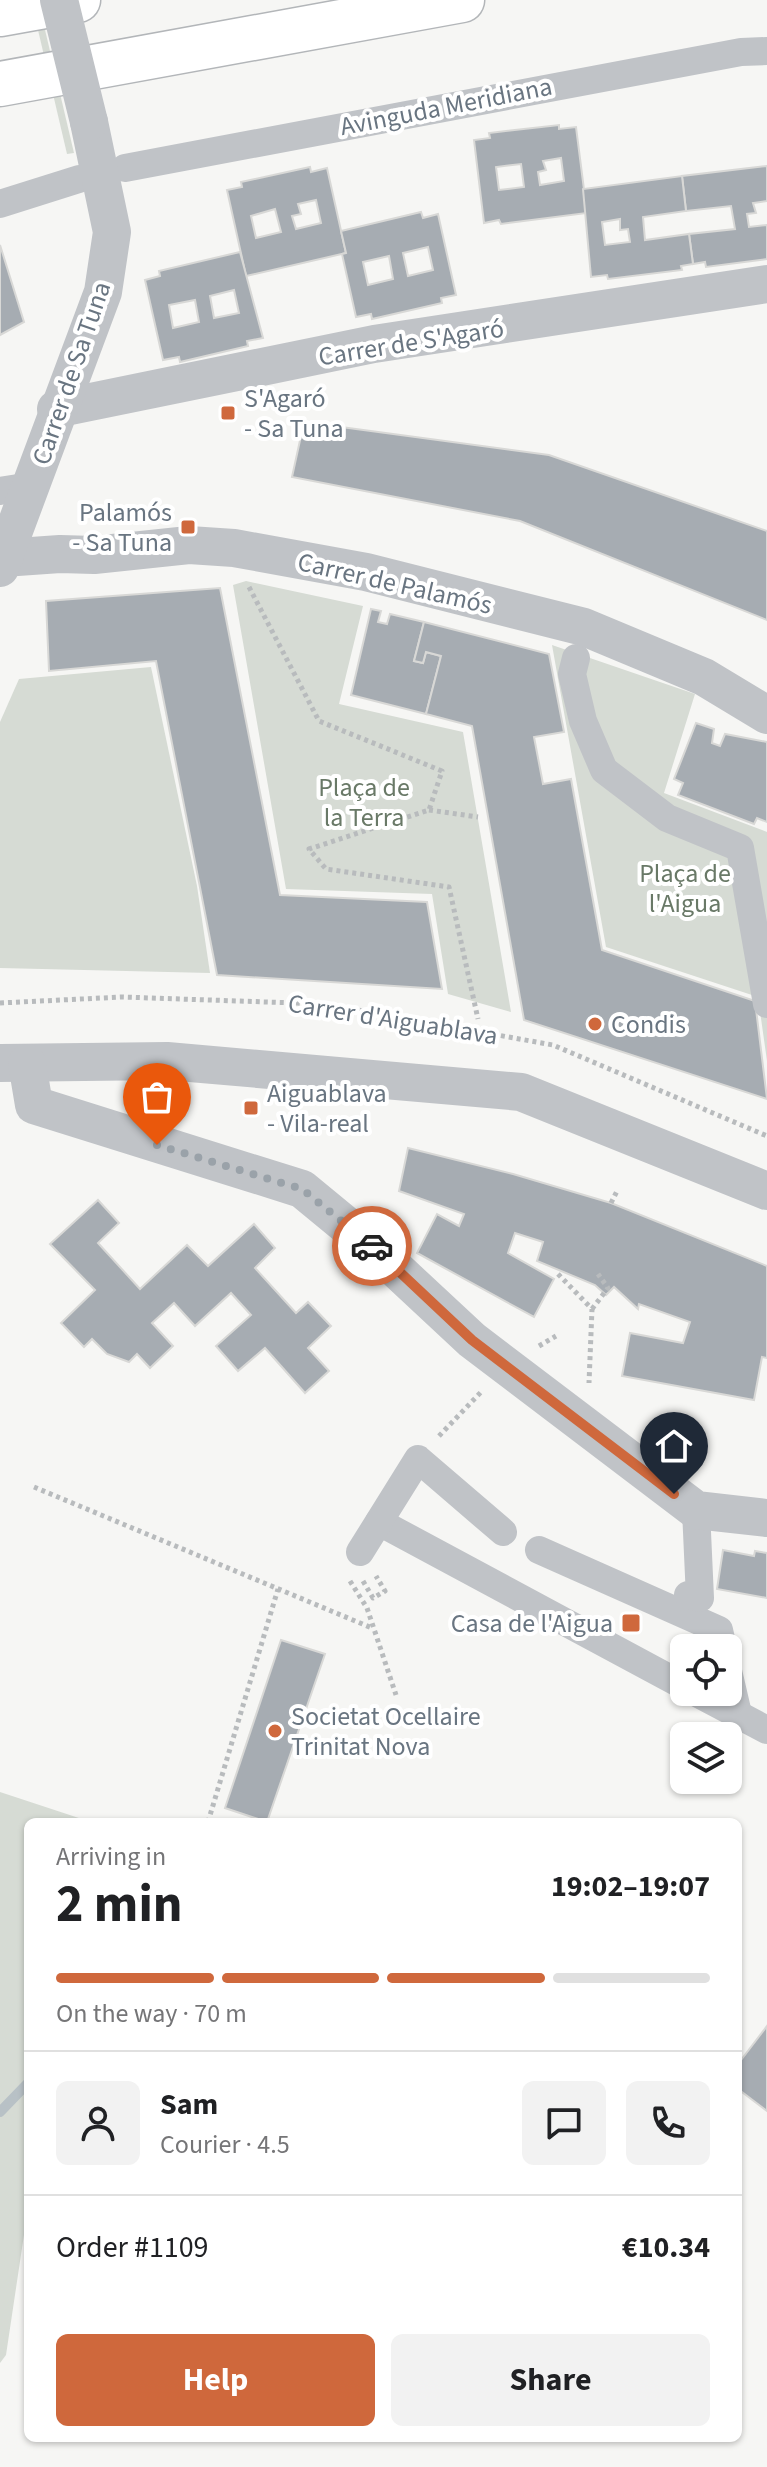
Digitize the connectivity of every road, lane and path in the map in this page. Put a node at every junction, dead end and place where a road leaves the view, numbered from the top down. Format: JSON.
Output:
{"nodes":[{"id":1,"x":59,"y":0,"type":"edge"},
{"id":2,"x":78,"y":0,"type":"edge"},
{"id":3,"x":462,"y":0,"type":"edge"},
{"id":4,"x":0,"y":14,"type":"edge"},
{"id":5,"x":767,"y":51,"type":"edge"},
{"id":6,"x":0,"y":84,"type":"edge"},
{"id":7,"x":102,"y":174,"type":"junction"},
{"id":8,"x":0,"y":204,"type":"edge"},
{"id":9,"x":767,"y":284,"type":"edge"},
{"id":10,"x":56,"y":409,"type":"junction"},
{"id":11,"x":16,"y":488,"type":"edge"},
{"id":12,"x":1,"y":563,"type":"edge"},
{"id":13,"x":246,"y":581,"type":"dead end"},
{"id":14,"x":576,"y":658,"type":"dead end"},
{"id":15,"x":767,"y":715,"type":"edge"},
{"id":16,"x":429,"y":810,"type":"junction"},
{"id":17,"x":478,"y":817,"type":"dead end"},
{"id":18,"x":0,"y":1003,"type":"edge"},
{"id":19,"x":767,"y":1004,"type":"edge"},
{"id":20,"x":478,"y":1019,"type":"dead end"},
{"id":21,"x":14,"y":1063,"type":"edge"},
{"id":22,"x":767,"y":1136,"type":"edge"},
{"id":23,"x":618,"y":1189,"type":"dead end"},
{"id":24,"x":767,"y":1191,"type":"edge"},
{"id":25,"x":611,"y":1203,"type":"dead end"},
{"id":26,"x":558,"y":1274,"type":"dead end"},
{"id":27,"x":598,"y":1274,"type":"dead end"},
{"id":28,"x":592,"y":1309,"type":"junction"},
{"id":29,"x":506,"y":1365,"type":"junction"},
{"id":30,"x":588,"y":1428,"type":"junction"},
{"id":31,"x":418,"y":1459,"type":"junction"},
{"id":32,"x":34,"y":1487,"type":"dead end"},
{"id":33,"x":696,"y":1510,"type":"junction"},
{"id":34,"x":767,"y":1518,"type":"edge"},
{"id":35,"x":379,"y":1522,"type":"junction"},
{"id":36,"x":503,"y":1532,"type":"dead end"},
{"id":37,"x":539,"y":1550,"type":"dead end"},
{"id":38,"x":360,"y":1552,"type":"dead end"},
{"id":39,"x":689,"y":1576,"type":"dead end"},
{"id":40,"x":278,"y":1589,"type":"junction"},
{"id":41,"x":367,"y":1608,"type":"dead end"},
{"id":42,"x":372,"y":1628,"type":"junction"},
{"id":43,"x":720,"y":1634,"type":"edge"},
{"id":44,"x":670,"y":1678,"type":"edge"},
{"id":45,"x":396,"y":1695,"type":"dead end"},
{"id":46,"x":722,"y":1706,"type":"edge"},
{"id":47,"x":736,"y":1706,"type":"edge"},
{"id":48,"x":738,"y":1714,"type":"junction"},
{"id":49,"x":767,"y":1730,"type":"edge"},
{"id":50,"x":209,"y":1818,"type":"edge"}],
"edges":[{"from":1,"to":7,"type":"street","name":"Carrer de Sa Tuna","bridge":true},
{"from":2,"to":4,"type":"highway"},
{"from":3,"to":6,"type":"highway"},
{"from":5,"to":7,"type":"street","name":"Avinguda Meridiana"},
{"from":7,"to":8,"type":"street","name":"Avinguda Meridiana"},
{"from":7,"to":10,"type":"street","name":"Carrer de Sa Tuna"},
{"from":9,"to":10,"type":"street","name":"Carrer de S'Agaró"},
{"from":10,"to":11,"type":"street","name":"Carrer de Sa Tuna"},
{"from":11,"to":12,"type":"street","name":"Carrer de Sa Tuna"},
{"from":12,"to":15,"type":"street","name":"Carrer de Palamós"},
{"from":13,"to":16,"type":"path"},
{"from":14,"to":19,"type":"street"},
{"from":16,"to":17,"type":"path"},
{"from":16,"to":20,"type":"path"},
{"from":18,"to":22,"type":"path","name":"Carrer d'Aiguablava"},
{"from":21,"to":24,"type":"street"},
{"from":21,"to":29,"type":"street"},
{"from":23,"to":25,"type":"path"},
{"from":26,"to":28,"type":"path"},
{"from":27,"to":28,"type":"path"},
{"from":28,"to":30,"type":"path"},
{"from":29,"to":30,"type":"street"},
{"from":29,"to":31,"type":"path"},
{"from":30,"to":33,"type":"street"},
{"from":31,"to":35,"type":"street"},
{"from":31,"to":36,"type":"street"},
{"from":32,"to":40,"type":"path"},
{"from":33,"to":34,"type":"street"},
{"from":33,"to":39,"type":"street"},
{"from":35,"to":38,"type":"street"},
{"from":35,"to":44,"type":"street"},
{"from":37,"to":43,"type":"street"},
{"from":40,"to":42,"type":"path"},
{"from":40,"to":50,"type":"path"},
{"from":41,"to":42,"type":"path"},
{"from":42,"to":45,"type":"path"},
{"from":46,"to":48,"type":"street"},
{"from":47,"to":48,"type":"street"},
{"from":48,"to":49,"type":"street"}]}
